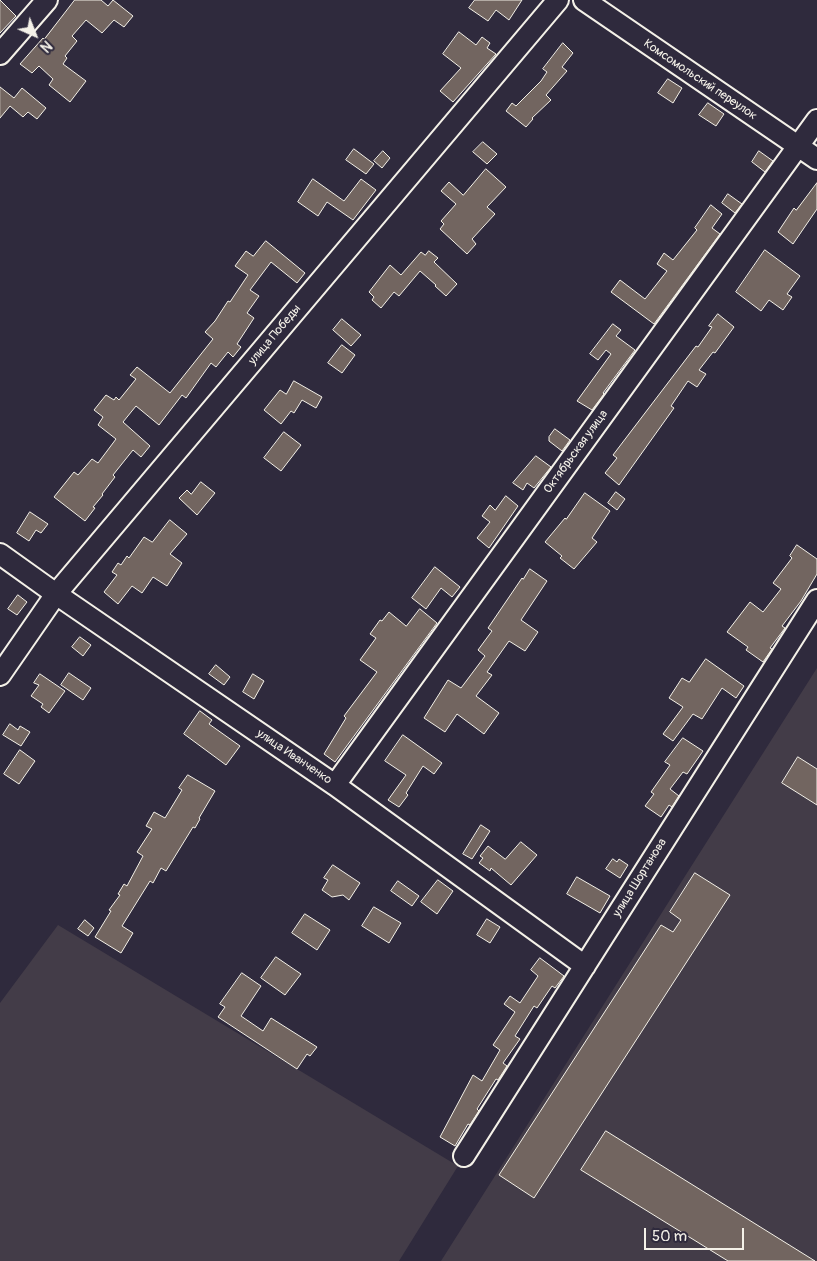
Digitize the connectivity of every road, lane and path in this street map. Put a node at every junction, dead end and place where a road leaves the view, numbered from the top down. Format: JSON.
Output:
{"nodes":[{"id":1,"x":47,"y":0,"type":"edge"},
{"id":2,"x":558,"y":0,"type":"edge"},
{"id":3,"x":584,"y":0,"type":"edge"},
{"id":4,"x":0,"y":54,"type":"edge"},
{"id":5,"x":817,"y":120,"type":"edge"},
{"id":6,"x":798,"y":146,"type":"junction"},
{"id":7,"x":817,"y":159,"type":"edge"},
{"id":8,"x":0,"y":554,"type":"edge"},
{"id":9,"x":56,"y":594,"type":"junction"},
{"id":10,"x":817,"y":600,"type":"edge"},
{"id":11,"x":0,"y":675,"type":"edge"},
{"id":12,"x":335,"y":785,"type":"junction"},
{"id":13,"x":584,"y":966,"type":"junction"},
{"id":14,"x":464,"y":1156,"type":"dead end"}],
"edges":[{"from":1,"to":4,"type":"street"},
{"from":2,"to":9,"type":"street","name":"улица Победы"},
{"from":3,"to":6,"type":"street","name":"Комсомольский переулок"},
{"from":5,"to":6,"type":"street","name":"Октябрьская улица"},
{"from":6,"to":7,"type":"street","name":"Комсомольский переулок"},
{"from":6,"to":12,"type":"street","name":"Октябрьская улица"},
{"from":8,"to":9,"type":"street","name":"улица Иванченко"},
{"from":9,"to":11,"type":"street","name":"улица Победы"},
{"from":9,"to":12,"type":"street","name":"улица Иванченко"},
{"from":10,"to":13,"type":"street","name":"улица Шортанова"},
{"from":12,"to":13,"type":"street","name":"улица Иванченко"},
{"from":13,"to":14,"type":"street","name":"улица Шортанова"}]}
